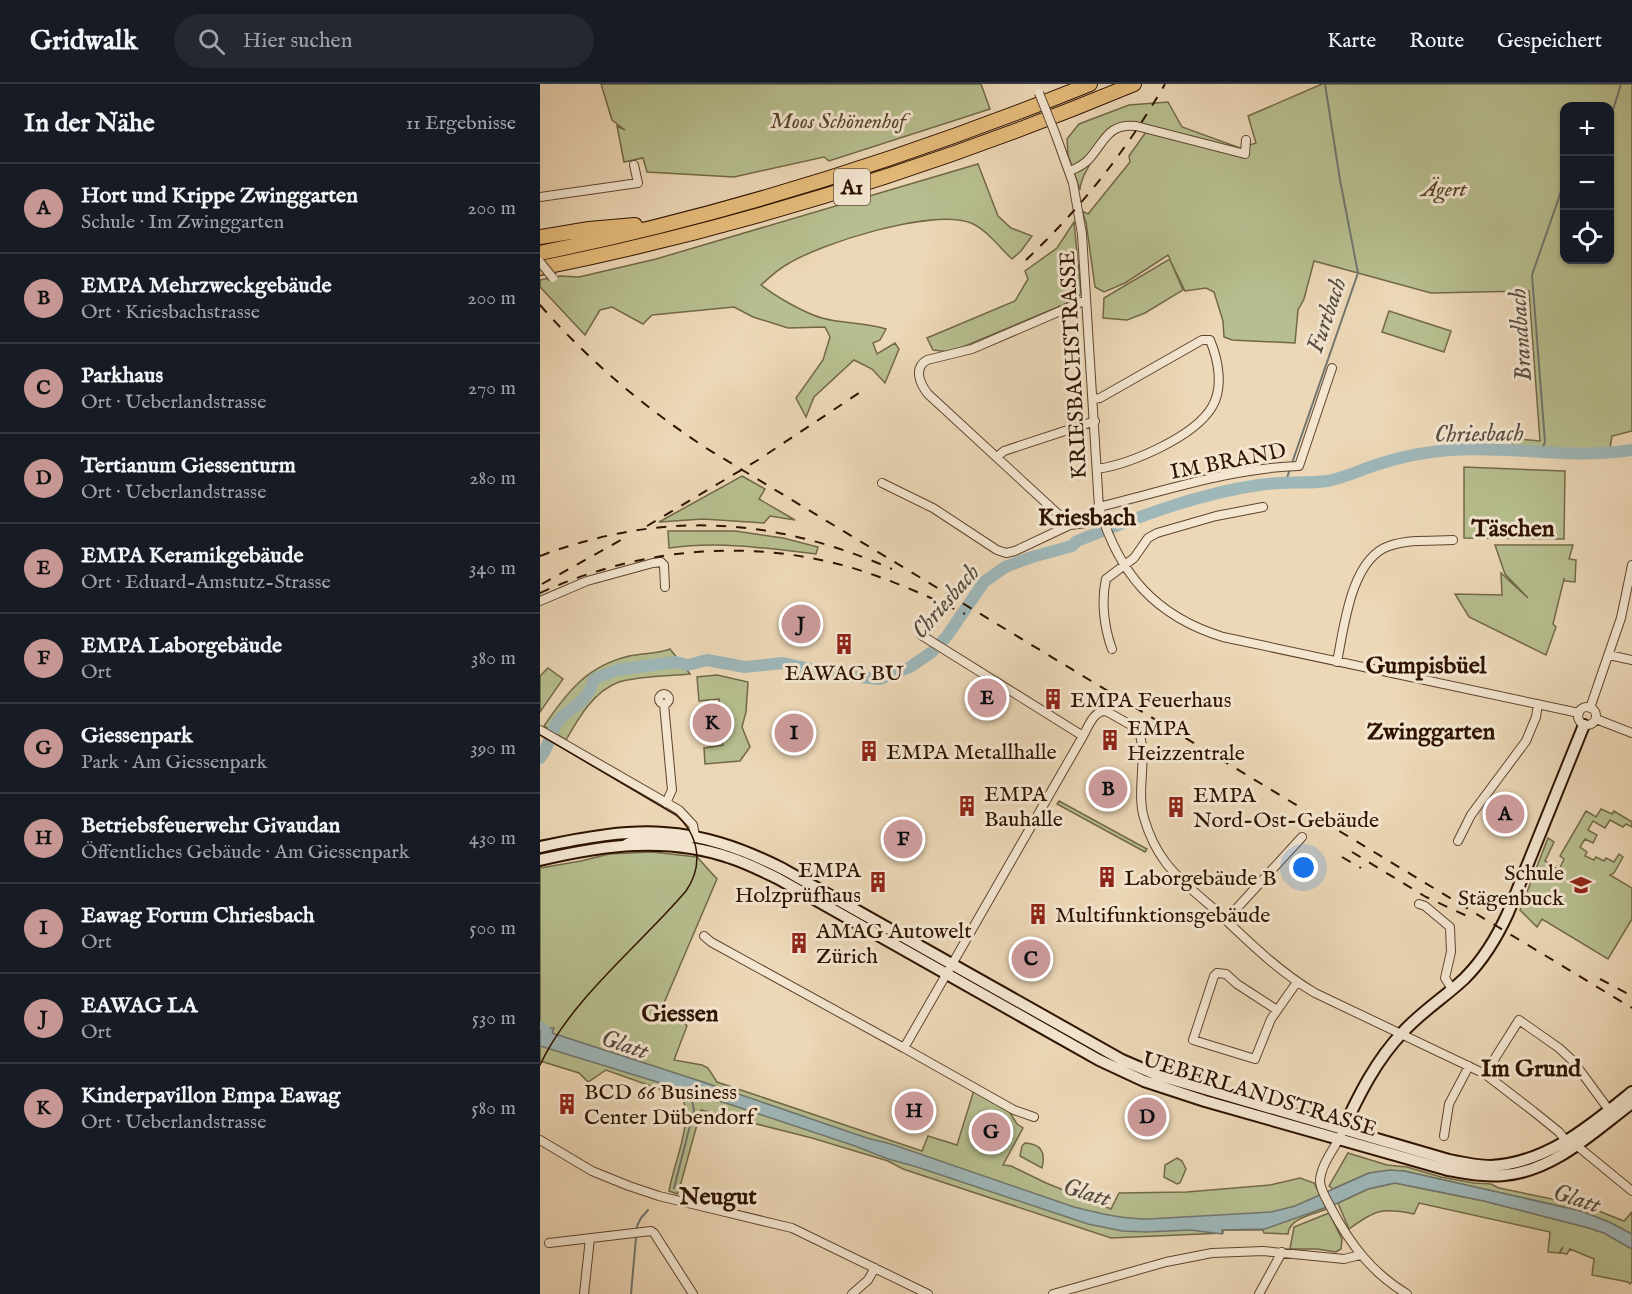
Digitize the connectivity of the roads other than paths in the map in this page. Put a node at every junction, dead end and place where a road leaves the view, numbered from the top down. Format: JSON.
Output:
{"nodes":[{"id":1,"x":1036,"y":84,"type":"edge"},
{"id":2,"x":1090,"y":84,"type":"edge"},
{"id":3,"x":1134,"y":84,"type":"edge"},
{"id":4,"x":1246,"y":140,"type":"dead end"},
{"id":5,"x":634,"y":165,"type":"dead end"},
{"id":6,"x":1070,"y":171,"type":"junction"},
{"id":7,"x":540,"y":197,"type":"edge"},
{"id":8,"x":669,"y":222,"type":"junction"},
{"id":9,"x":540,"y":237,"type":"edge"},
{"id":10,"x":540,"y":253,"type":"edge"},
{"id":11,"x":540,"y":262,"type":"edge"},
{"id":12,"x":540,"y":268,"type":"edge"},
{"id":13,"x":553,"y":278,"type":"dead end"},
{"id":14,"x":1086,"y":300,"type":"junction"},
{"id":15,"x":1332,"y":368,"type":"dead end"},
{"id":16,"x":1093,"y":399,"type":"junction"},
{"id":17,"x":1095,"y":421,"type":"junction"},
{"id":18,"x":998,"y":456,"type":"junction"},
{"id":19,"x":1097,"y":469,"type":"junction"},
{"id":20,"x":882,"y":483,"type":"dead end"},
{"id":21,"x":1099,"y":507,"type":"junction"},
{"id":22,"x":1263,"y":507,"type":"dead end"},
{"id":23,"x":1104,"y":523,"type":"junction"},
{"id":24,"x":1070,"y":525,"type":"junction"},
{"id":25,"x":1453,"y":540,"type":"dead end"},
{"id":26,"x":1124,"y":566,"type":"junction"},
{"id":27,"x":1632,"y":566,"type":"edge"},
{"id":28,"x":665,"y":587,"type":"dead end"},
{"id":29,"x":540,"y":601,"type":"edge"},
{"id":30,"x":921,"y":635,"type":"dead end"},
{"id":31,"x":1112,"y":649,"type":"dead end"},
{"id":32,"x":1609,"y":655,"type":"junction"},
{"id":33,"x":1632,"y":660,"type":"edge"},
{"id":34,"x":1337,"y":662,"type":"junction"},
{"id":35,"x":664,"y":704,"type":"dead end"},
{"id":36,"x":1538,"y":704,"type":"junction"},
{"id":37,"x":1590,"y":708,"type":"junction"},
{"id":38,"x":1579,"y":713,"type":"junction"},
{"id":39,"x":1596,"y":719,"type":"junction"},
{"id":40,"x":1584,"y":725,"type":"junction"},
{"id":41,"x":542,"y":731,"type":"edge"},
{"id":42,"x":1632,"y":733,"type":"edge"},
{"id":43,"x":1083,"y":736,"type":"junction"},
{"id":44,"x":666,"y":803,"type":"junction"},
{"id":45,"x":695,"y":836,"type":"junction"},
{"id":46,"x":1302,"y":837,"type":"dead end"},
{"id":47,"x":1458,"y":841,"type":"dead end"},
{"id":48,"x":540,"y":842,"type":"edge"},
{"id":49,"x":555,"y":844,"type":"junction"},
{"id":50,"x":620,"y":845,"type":"junction"},
{"id":51,"x":540,"y":847,"type":"edge"},
{"id":52,"x":540,"y":860,"type":"edge"},
{"id":53,"x":1419,"y":904,"type":"dead end"},
{"id":54,"x":1226,"y":920,"type":"junction"},
{"id":55,"x":704,"y":936,"type":"dead end"},
{"id":56,"x":953,"y":964,"type":"junction"},
{"id":57,"x":947,"y":975,"type":"junction"},
{"id":58,"x":1297,"y":982,"type":"junction"},
{"id":59,"x":1452,"y":989,"type":"junction"},
{"id":60,"x":1277,"y":1010,"type":"junction"},
{"id":61,"x":1401,"y":1034,"type":"junction"},
{"id":62,"x":904,"y":1048,"type":"junction"},
{"id":63,"x":1469,"y":1065,"type":"junction"},
{"id":64,"x":1485,"y":1074,"type":"junction"},
{"id":65,"x":1632,"y":1092,"type":"edge"},
{"id":66,"x":1632,"y":1104,"type":"edge"},
{"id":67,"x":1609,"y":1110,"type":"junction"},
{"id":68,"x":1034,"y":1117,"type":"dead end"},
{"id":69,"x":1341,"y":1134,"type":"junction"},
{"id":70,"x":1444,"y":1136,"type":"dead end"},
{"id":71,"x":540,"y":1140,"type":"edge"},
{"id":72,"x":1574,"y":1145,"type":"junction"},
{"id":73,"x":1632,"y":1191,"type":"edge"},
{"id":74,"x":590,"y":1238,"type":"junction"},
{"id":75,"x":549,"y":1243,"type":"dead end"},
{"id":76,"x":1282,"y":1252,"type":"junction"},
{"id":77,"x":1360,"y":1255,"type":"junction"},
{"id":78,"x":875,"y":1268,"type":"junction"},
{"id":79,"x":1261,"y":1290,"type":"edge"},
{"id":80,"x":584,"y":1294,"type":"edge"},
{"id":81,"x":693,"y":1294,"type":"edge"},
{"id":82,"x":852,"y":1294,"type":"edge"},
{"id":83,"x":928,"y":1294,"type":"edge"},
{"id":84,"x":1053,"y":1294,"type":"edge"},
{"id":85,"x":1407,"y":1294,"type":"edge"}],
"edges":[{"from":1,"to":6,"type":"street","name":"KRIESBACHSTRASSE","bridge":true},
{"from":2,"to":8,"type":"highway","number":"A1"},
{"from":3,"to":12,"type":"highway","number":"A1"},
{"from":4,"to":6,"type":"street"},
{"from":5,"to":7,"type":"street"},
{"from":6,"to":14,"type":"street","name":"KRIESBACHSTRASSE"},
{"from":8,"to":9,"type":"highway"},
{"from":8,"to":10,"type":"highway","number":"A1"},
{"from":11,"to":13,"type":"street","bridge":true},
{"from":14,"to":16,"type":"street","name":"KRIESBACHSTRASSE"},
{"from":14,"to":18,"type":"street"},
{"from":15,"to":21,"type":"street","name":"IM BRAND"},
{"from":16,"to":17,"type":"street","name":"KRIESBACHSTRASSE"},
{"from":16,"to":19,"type":"street"},
{"from":17,"to":18,"type":"street"},
{"from":17,"to":19,"type":"street","name":"KRIESBACHSTRASSE"},
{"from":18,"to":24,"type":"street"},
{"from":19,"to":21,"type":"street","name":"KRIESBACHSTRASSE"},
{"from":20,"to":24,"type":"street"},
{"from":21,"to":23,"type":"street","name":"KRIESBACHSTRASSE"},
{"from":22,"to":26,"type":"street"},
{"from":23,"to":24,"type":"street"},
{"from":23,"to":26,"type":"street","name":"KRIESBACHSTRASSE"},
{"from":25,"to":34,"type":"street"},
{"from":26,"to":31,"type":"street"},
{"from":26,"to":34,"type":"street","name":"KRIESBACHSTRASSE"},
{"from":27,"to":32,"type":"street"},
{"from":28,"to":29,"type":"street"},
{"from":30,"to":43,"type":"street"},
{"from":32,"to":33,"type":"street"},
{"from":32,"to":37,"type":"street"},
{"from":34,"to":36,"type":"street","name":"KRIESBACHSTRASSE"},
{"from":35,"to":44,"type":"street"},
{"from":36,"to":38,"type":"street","name":"KRIESBACHSTRASSE"},
{"from":36,"to":47,"type":"street"},
{"from":37,"to":38,"type":"street"},
{"from":37,"to":39,"type":"street"},
{"from":38,"to":40,"type":"street"},
{"from":39,"to":40,"type":"street"},
{"from":39,"to":42,"type":"street"},
{"from":40,"to":59,"type":"main road"},
{"from":41,"to":44,"type":"street"},
{"from":43,"to":54,"type":"street"},
{"from":43,"to":56,"type":"street"},
{"from":44,"to":45,"type":"street"},
{"from":45,"to":49,"type":"main road","name":"UEBERLANDSTRASSE"},
{"from":45,"to":50,"type":"street","name":"UEBERLANDSTRASSE"},
{"from":45,"to":56,"type":"main road","name":"UEBERLANDSTRASSE"},
{"from":46,"to":54,"type":"street"},
{"from":48,"to":49,"type":"main road"},
{"from":49,"to":51,"type":"main road","name":"UEBERLANDSTRASSE"},
{"from":50,"to":52,"type":"main road","name":"UEBERLANDSTRASSE"},
{"from":50,"to":57,"type":"main road","name":"UEBERLANDSTRASSE"},
{"from":53,"to":59,"type":"street"},
{"from":54,"to":58,"type":"street"},
{"from":55,"to":62,"type":"street"},
{"from":56,"to":57,"type":"street"},
{"from":56,"to":69,"type":"main road","name":"UEBERLANDSTRASSE"},
{"from":57,"to":62,"type":"street"},
{"from":57,"to":69,"type":"main road","name":"UEBERLANDSTRASSE"},
{"from":58,"to":60,"type":"street"},
{"from":58,"to":61,"type":"street"},
{"from":59,"to":61,"type":"main road"},
{"from":60,"to":60,"type":"street"},
{"from":61,"to":63,"type":"street"},
{"from":61,"to":69,"type":"main road"},
{"from":62,"to":68,"type":"street"},
{"from":63,"to":64,"type":"street"},
{"from":63,"to":70,"type":"street"},
{"from":64,"to":67,"type":"street"},
{"from":64,"to":72,"type":"street"},
{"from":65,"to":67,"type":"main road","name":"UEBERLANDSTRASSE"},
{"from":66,"to":72,"type":"main road","name":"UEBERLANDSTRASSE"},
{"from":67,"to":72,"type":"main road","name":"UEBERLANDSTRASSE"},
{"from":69,"to":72,"type":"main road","name":"UEBERLANDSTRASSE"},
{"from":69,"to":77,"type":"street"},
{"from":71,"to":78,"type":"street"},
{"from":72,"to":73,"type":"street"},
{"from":74,"to":75,"type":"street"},
{"from":74,"to":80,"type":"street"},
{"from":74,"to":81,"type":"street"},
{"from":76,"to":77,"type":"street"},
{"from":76,"to":79,"type":"street"},
{"from":76,"to":84,"type":"street"},
{"from":77,"to":85,"type":"street"},
{"from":78,"to":82,"type":"street"},
{"from":78,"to":83,"type":"street"}]}
